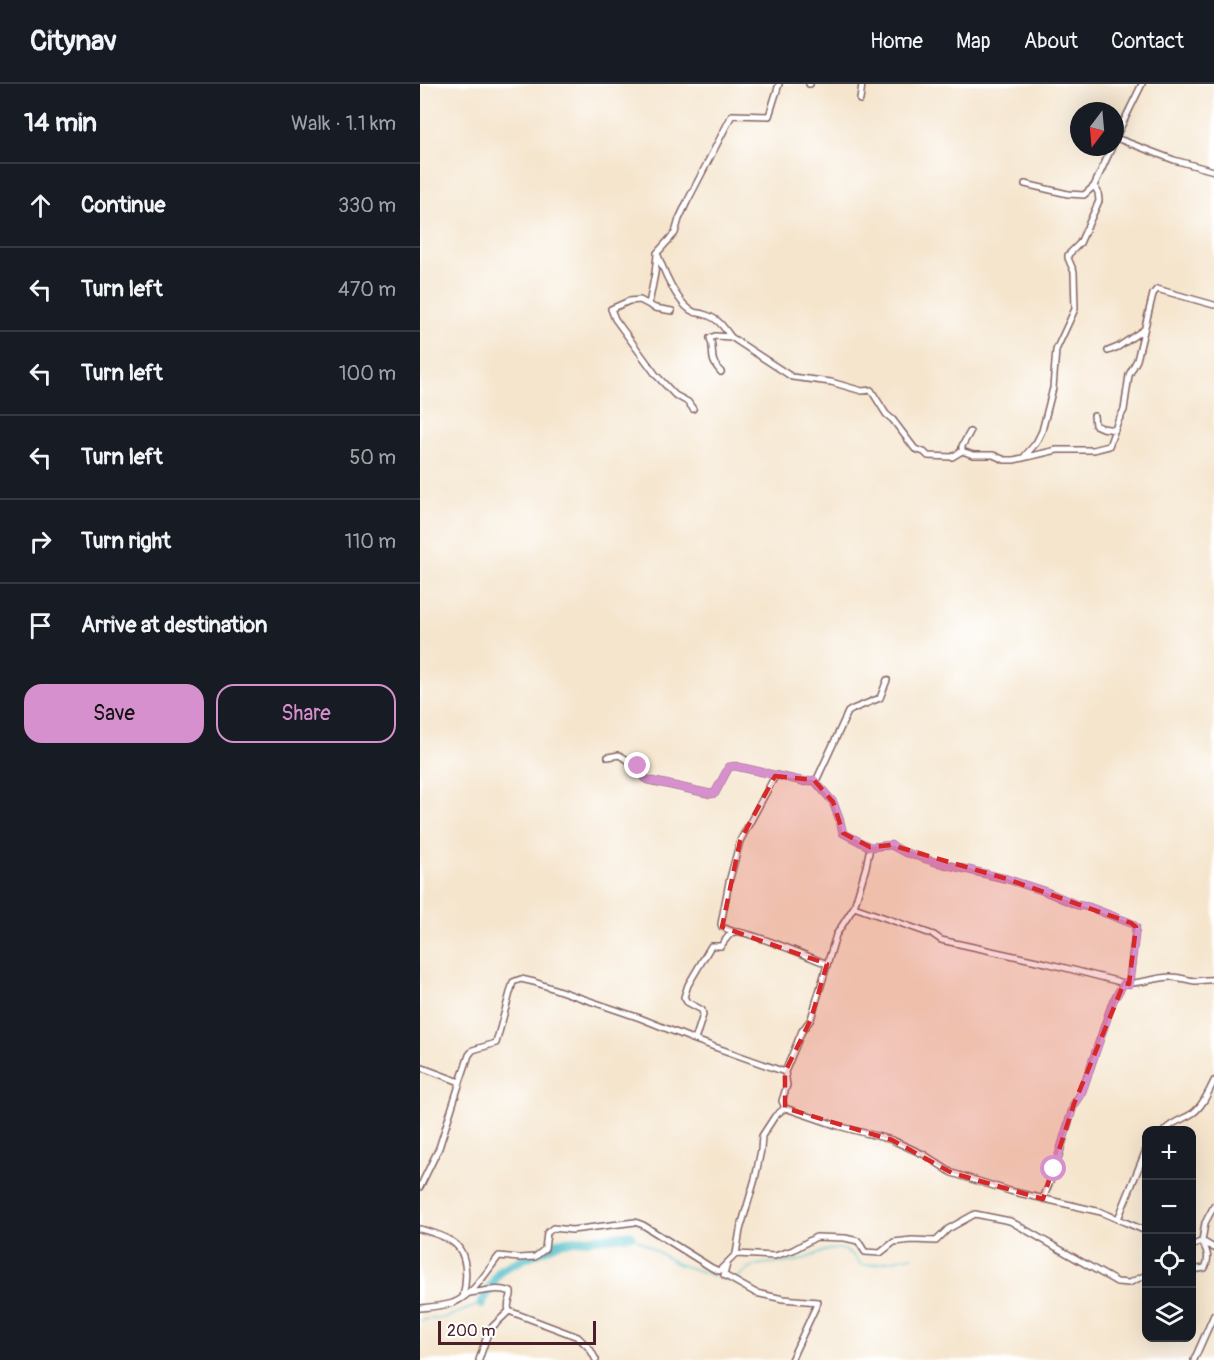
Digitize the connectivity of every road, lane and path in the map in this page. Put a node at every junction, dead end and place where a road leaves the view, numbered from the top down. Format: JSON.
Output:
{"nodes":[{"id":1,"x":779,"y":84,"type":"edge"},
{"id":2,"x":862,"y":84,"type":"edge"},
{"id":3,"x":1142,"y":84,"type":"edge"},
{"id":4,"x":860,"y":100,"type":"dead end"},
{"id":5,"x":1124,"y":121,"type":"edge"},
{"id":6,"x":1124,"y":142,"type":"edge"},
{"id":7,"x":1108,"y":156,"type":"edge"},
{"id":8,"x":1214,"y":171,"type":"edge"},
{"id":9,"x":1025,"y":184,"type":"dead end"},
{"id":10,"x":1094,"y":186,"type":"junction"},
{"id":11,"x":657,"y":253,"type":"junction"},
{"id":12,"x":649,"y":304,"type":"junction"},
{"id":13,"x":1214,"y":305,"type":"edge"},
{"id":14,"x":672,"y":311,"type":"dead end"},
{"id":15,"x":1143,"y":330,"type":"junction"},
{"id":16,"x":730,"y":337,"type":"junction"},
{"id":17,"x":1108,"y":351,"type":"dead end"},
{"id":18,"x":721,"y":372,"type":"dead end"},
{"id":19,"x":693,"y":409,"type":"dead end"},
{"id":20,"x":1094,"y":416,"type":"dead end"},
{"id":21,"x":1115,"y":430,"type":"junction"},
{"id":22,"x":970,"y":432,"type":"dead end"},
{"id":23,"x":962,"y":451,"type":"junction"},
{"id":24,"x":1023,"y":458,"type":"junction"},
{"id":25,"x":887,"y":680,"type":"dead end"},
{"id":26,"x":609,"y":757,"type":"dead end"},
{"id":27,"x":775,"y":776,"type":"junction"},
{"id":28,"x":814,"y":780,"type":"junction"},
{"id":29,"x":870,"y":847,"type":"junction"},
{"id":30,"x":854,"y":907,"type":"junction"},
{"id":31,"x":734,"y":932,"type":"junction"},
{"id":32,"x":827,"y":964,"type":"junction"},
{"id":33,"x":1214,"y":980,"type":"edge"},
{"id":34,"x":1127,"y":983,"type":"junction"},
{"id":35,"x":695,"y":1040,"type":"junction"},
{"id":36,"x":420,"y":1067,"type":"edge"},
{"id":37,"x":785,"y":1072,"type":"junction"},
{"id":38,"x":1214,"y":1081,"type":"edge"},
{"id":39,"x":460,"y":1082,"type":"junction"},
{"id":40,"x":785,"y":1108,"type":"junction"},
{"id":41,"x":1170,"y":1126,"type":"edge"},
{"id":42,"x":1142,"y":1160,"type":"edge"},
{"id":43,"x":420,"y":1187,"type":"edge"},
{"id":44,"x":1043,"y":1199,"type":"junction"},
{"id":45,"x":1214,"y":1206,"type":"edge"},
{"id":46,"x":1118,"y":1220,"type":"junction"},
{"id":47,"x":420,"y":1229,"type":"edge"},
{"id":48,"x":1142,"y":1229,"type":"edge"},
{"id":49,"x":1202,"y":1241,"type":"junction"},
{"id":50,"x":1196,"y":1244,"type":"edge"},
{"id":51,"x":1214,"y":1248,"type":"edge"},
{"id":52,"x":736,"y":1254,"type":"junction"},
{"id":53,"x":728,"y":1262,"type":"junction"},
{"id":54,"x":1196,"y":1269,"type":"edge"},
{"id":55,"x":1142,"y":1277,"type":"edge"},
{"id":56,"x":466,"y":1295,"type":"junction"},
{"id":57,"x":420,"y":1308,"type":"edge"},
{"id":58,"x":509,"y":1311,"type":"junction"},
{"id":59,"x":1214,"y":1315,"type":"edge"},
{"id":60,"x":479,"y":1360,"type":"edge"},
{"id":61,"x":596,"y":1360,"type":"edge"},
{"id":62,"x":791,"y":1360,"type":"edge"},
{"id":63,"x":1194,"y":1360,"type":"edge"}],
"edges":[{"from":1,"to":11,"type":"street"},
{"from":2,"to":4,"type":"street"},
{"from":3,"to":5,"type":"street"},
{"from":6,"to":8,"type":"street"},
{"from":7,"to":10,"type":"street"},
{"from":9,"to":10,"type":"street"},
{"from":10,"to":24,"type":"street"},
{"from":11,"to":12,"type":"street"},
{"from":11,"to":16,"type":"street"},
{"from":12,"to":14,"type":"street"},
{"from":12,"to":19,"type":"street"},
{"from":13,"to":15,"type":"street"},
{"from":15,"to":17,"type":"street"},
{"from":15,"to":21,"type":"street"},
{"from":16,"to":18,"type":"street"},
{"from":16,"to":23,"type":"street"},
{"from":20,"to":21,"type":"street"},
{"from":21,"to":24,"type":"street"},
{"from":22,"to":23,"type":"street"},
{"from":23,"to":24,"type":"street"},
{"from":25,"to":28,"type":"street"},
{"from":26,"to":27,"type":"street"},
{"from":27,"to":28,"type":"street"},
{"from":27,"to":31,"type":"street"},
{"from":28,"to":29,"type":"street"},
{"from":29,"to":30,"type":"street"},
{"from":29,"to":34,"type":"street"},
{"from":30,"to":32,"type":"street"},
{"from":30,"to":34,"type":"street"},
{"from":31,"to":32,"type":"street"},
{"from":31,"to":35,"type":"street"},
{"from":32,"to":37,"type":"street"},
{"from":33,"to":34,"type":"street"},
{"from":34,"to":44,"type":"street"},
{"from":35,"to":37,"type":"street"},
{"from":35,"to":39,"type":"street"},
{"from":36,"to":39,"type":"street"},
{"from":37,"to":40,"type":"street"},
{"from":38,"to":41,"type":"street"},
{"from":39,"to":43,"type":"street"},
{"from":40,"to":44,"type":"street"},
{"from":40,"to":52,"type":"street"},
{"from":42,"to":46,"type":"street"},
{"from":44,"to":46,"type":"street"},
{"from":45,"to":49,"type":"street"},
{"from":46,"to":48,"type":"street"},
{"from":47,"to":56,"type":"street"},
{"from":49,"to":50,"type":"street"},
{"from":49,"to":51,"type":"street"},
{"from":49,"to":54,"type":"street"},
{"from":52,"to":53,"type":"street"},
{"from":52,"to":55,"type":"street"},
{"from":53,"to":56,"type":"street"},
{"from":53,"to":62,"type":"street"},
{"from":56,"to":57,"type":"street"},
{"from":56,"to":58,"type":"street"},
{"from":58,"to":60,"type":"street"},
{"from":58,"to":61,"type":"street"},
{"from":59,"to":63,"type":"street"}]}
